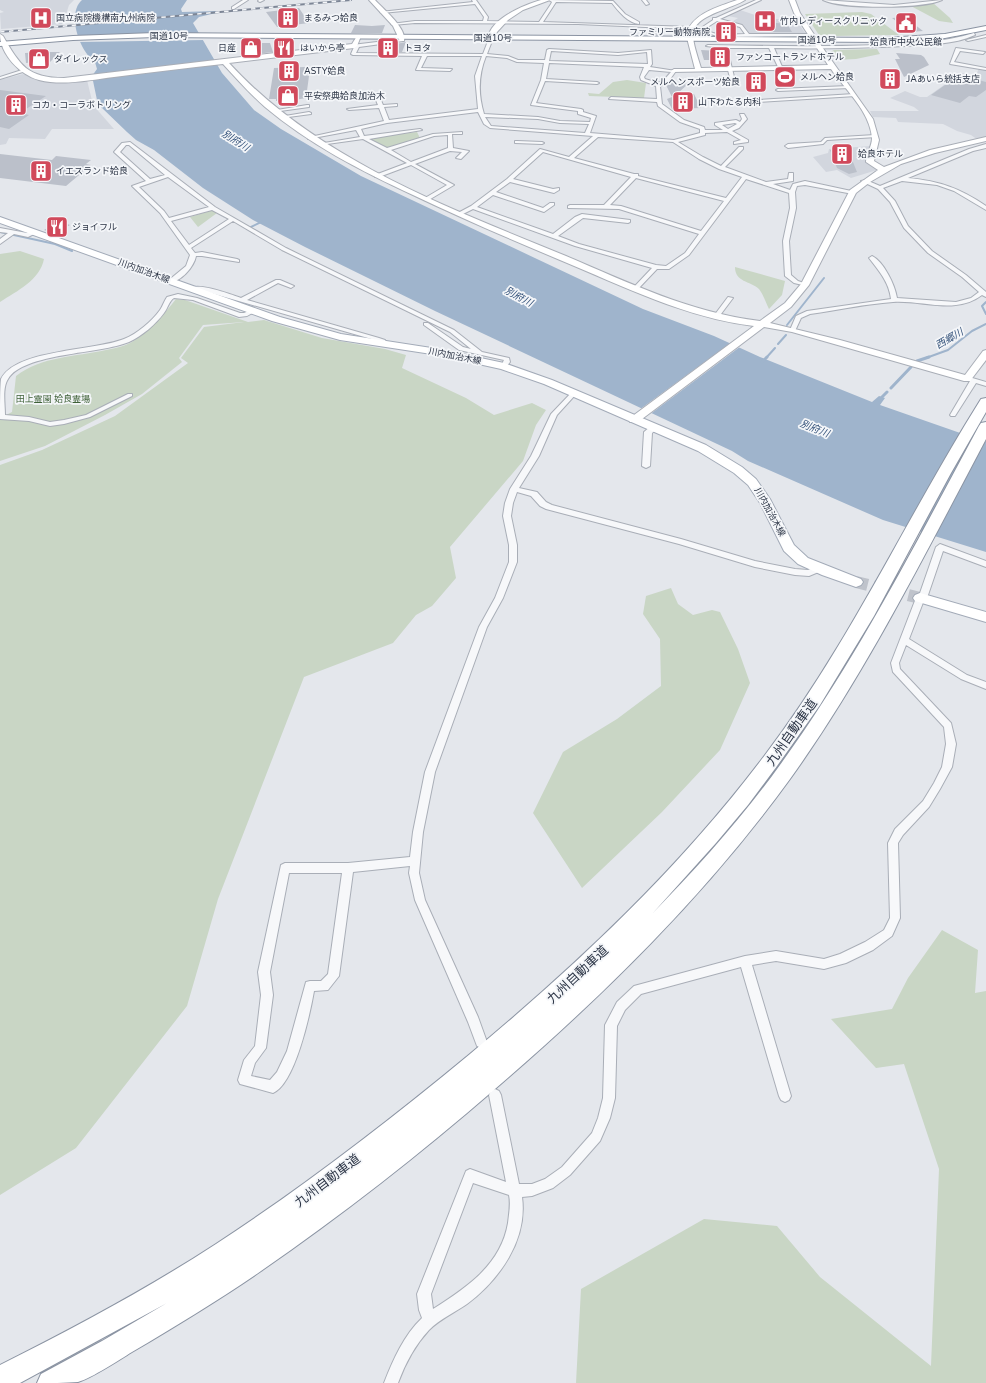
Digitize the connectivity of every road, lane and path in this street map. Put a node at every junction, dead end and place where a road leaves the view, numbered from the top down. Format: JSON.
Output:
{"nodes":[{"id":1,"x":246,"y":0,"type":"edge"},
{"id":2,"x":372,"y":0,"type":"edge"},
{"id":3,"x":444,"y":0,"type":"edge"},
{"id":4,"x":547,"y":0,"type":"edge"},
{"id":5,"x":742,"y":0,"type":"edge"},
{"id":6,"x":759,"y":0,"type":"edge"},
{"id":7,"x":792,"y":0,"type":"edge"},
{"id":8,"x":825,"y":0,"type":"edge"},
{"id":9,"x":853,"y":0,"type":"edge"},
{"id":10,"x":940,"y":0,"type":"edge"},
{"id":11,"x":553,"y":1,"type":"edge"},
{"id":12,"x":609,"y":1,"type":"edge"},
{"id":13,"x":475,"y":2,"type":"edge"},
{"id":14,"x":839,"y":3,"type":"junction"},
{"id":15,"x":448,"y":6,"type":"junction"},
{"id":16,"x":233,"y":8,"type":"dead end"},
{"id":17,"x":382,"y":12,"type":"junction"},
{"id":18,"x":705,"y":16,"type":"junction"},
{"id":19,"x":716,"y":20,"type":"junction"},
{"id":20,"x":500,"y":22,"type":"junction"},
{"id":21,"x":541,"y":22,"type":"junction"},
{"id":22,"x":484,"y":23,"type":"junction"},
{"id":23,"x":394,"y":24,"type":"junction"},
{"id":24,"x":641,"y":25,"type":"junction"},
{"id":25,"x":682,"y":27,"type":"junction"},
{"id":26,"x":691,"y":28,"type":"junction"},
{"id":27,"x":986,"y":30,"type":"edge"},
{"id":28,"x":653,"y":34,"type":"dead end"},
{"id":29,"x":960,"y":34,"type":"junction"},
{"id":30,"x":974,"y":34,"type":"junction"},
{"id":31,"x":747,"y":35,"type":"junction"},
{"id":32,"x":986,"y":36,"type":"edge"},
{"id":33,"x":813,"y":37,"type":"junction"},
{"id":34,"x":402,"y":38,"type":"junction"},
{"id":35,"x":490,"y":39,"type":"junction"},
{"id":36,"x":547,"y":41,"type":"junction"},
{"id":37,"x":690,"y":41,"type":"junction"},
{"id":38,"x":2,"y":42,"type":"edge"},
{"id":39,"x":357,"y":42,"type":"junction"},
{"id":40,"x":708,"y":46,"type":"dead end"},
{"id":41,"x":724,"y":46,"type":"junction"},
{"id":42,"x":819,"y":46,"type":"junction"},
{"id":43,"x":771,"y":47,"type":"junction"},
{"id":44,"x":958,"y":49,"type":"junction"},
{"id":45,"x":549,"y":50,"type":"junction"},
{"id":46,"x":984,"y":53,"type":"edge"},
{"id":47,"x":425,"y":55,"type":"junction"},
{"id":48,"x":484,"y":55,"type":"junction"},
{"id":49,"x":980,"y":58,"type":"dead end"},
{"id":50,"x":222,"y":62,"type":"junction"},
{"id":51,"x":548,"y":62,"type":"junction"},
{"id":52,"x":977,"y":63,"type":"dead end"},
{"id":53,"x":647,"y":67,"type":"junction"},
{"id":54,"x":833,"y":67,"type":"junction"},
{"id":55,"x":974,"y":68,"type":"junction"},
{"id":56,"x":781,"y":69,"type":"junction"},
{"id":57,"x":986,"y":69,"type":"edge"},
{"id":58,"x":450,"y":70,"type":"dead end"},
{"id":59,"x":731,"y":70,"type":"junction"},
{"id":60,"x":24,"y":71,"type":"junction"},
{"id":61,"x":674,"y":71,"type":"junction"},
{"id":62,"x":699,"y":71,"type":"junction"},
{"id":63,"x":0,"y":78,"type":"edge"},
{"id":64,"x":543,"y":80,"type":"junction"},
{"id":65,"x":597,"y":83,"type":"dead end"},
{"id":66,"x":658,"y":85,"type":"junction"},
{"id":67,"x":734,"y":85,"type":"dead end"},
{"id":68,"x":848,"y":87,"type":"junction"},
{"id":69,"x":778,"y":90,"type":"dead end"},
{"id":70,"x":854,"y":95,"type":"junction"},
{"id":71,"x":346,"y":98,"type":"dead end"},
{"id":72,"x":610,"y":98,"type":"dead end"},
{"id":73,"x":659,"y":101,"type":"junction"},
{"id":74,"x":758,"y":101,"type":"dead end"},
{"id":75,"x":395,"y":105,"type":"dead end"},
{"id":76,"x":307,"y":106,"type":"dead end"},
{"id":77,"x":381,"y":106,"type":"junction"},
{"id":78,"x":349,"y":109,"type":"dead end"},
{"id":79,"x":480,"y":110,"type":"junction"},
{"id":80,"x":273,"y":111,"type":"junction"},
{"id":81,"x":309,"y":112,"type":"dead end"},
{"id":82,"x":482,"y":115,"type":"junction"},
{"id":83,"x":742,"y":115,"type":"dead end"},
{"id":84,"x":281,"y":117,"type":"junction"},
{"id":85,"x":415,"y":119,"type":"junction"},
{"id":86,"x":387,"y":122,"type":"junction"},
{"id":87,"x":591,"y":123,"type":"junction"},
{"id":88,"x":740,"y":124,"type":"junction"},
{"id":89,"x":358,"y":128,"type":"junction"},
{"id":90,"x":420,"y":130,"type":"junction"},
{"id":91,"x":725,"y":130,"type":"junction"},
{"id":92,"x":549,"y":132,"type":"junction"},
{"id":93,"x":704,"y":132,"type":"junction"},
{"id":94,"x":449,"y":133,"type":"junction"},
{"id":95,"x":460,"y":133,"type":"dead end"},
{"id":96,"x":587,"y":134,"type":"junction"},
{"id":97,"x":597,"y":135,"type":"junction"},
{"id":98,"x":875,"y":136,"type":"junction"},
{"id":99,"x":362,"y":137,"type":"junction"},
{"id":100,"x":310,"y":138,"type":"junction"},
{"id":101,"x":424,"y":138,"type":"junction"},
{"id":102,"x":986,"y":139,"type":"edge"},
{"id":103,"x":674,"y":141,"type":"junction"},
{"id":104,"x":517,"y":142,"type":"dead end"},
{"id":105,"x":542,"y":143,"type":"junction"},
{"id":106,"x":736,"y":143,"type":"dead end"},
{"id":107,"x":320,"y":144,"type":"junction"},
{"id":108,"x":788,"y":146,"type":"dead end"},
{"id":109,"x":986,"y":146,"type":"edge"},
{"id":110,"x":741,"y":148,"type":"dead end"},
{"id":111,"x":450,"y":149,"type":"junction"},
{"id":112,"x":387,"y":150,"type":"junction"},
{"id":113,"x":542,"y":150,"type":"junction"},
{"id":114,"x":459,"y":158,"type":"dead end"},
{"id":115,"x":571,"y":158,"type":"junction"},
{"id":116,"x":411,"y":164,"type":"junction"},
{"id":117,"x":721,"y":168,"type":"junction"},
{"id":118,"x":882,"y":169,"type":"junction"},
{"id":119,"x":791,"y":174,"type":"dead end"},
{"id":120,"x":169,"y":175,"type":"junction"},
{"id":121,"x":636,"y":175,"type":"junction"},
{"id":122,"x":377,"y":176,"type":"junction"},
{"id":123,"x":745,"y":176,"type":"junction"},
{"id":124,"x":901,"y":179,"type":"junction"},
{"id":125,"x":509,"y":180,"type":"junction"},
{"id":126,"x":149,"y":181,"type":"junction"},
{"id":127,"x":864,"y":181,"type":"junction"},
{"id":128,"x":762,"y":183,"type":"junction"},
{"id":129,"x":880,"y":188,"type":"junction"},
{"id":130,"x":557,"y":189,"type":"dead end"},
{"id":131,"x":792,"y":192,"type":"junction"},
{"id":132,"x":853,"y":192,"type":"junction"},
{"id":133,"x":492,"y":193,"type":"junction"},
{"id":134,"x":427,"y":199,"type":"junction"},
{"id":135,"x":726,"y":200,"type":"junction"},
{"id":136,"x":552,"y":204,"type":"dead end"},
{"id":137,"x":606,"y":206,"type":"junction"},
{"id":138,"x":472,"y":207,"type":"junction"},
{"id":139,"x":570,"y":207,"type":"dead end"},
{"id":140,"x":213,"y":208,"type":"junction"},
{"id":141,"x":986,"y":208,"type":"edge"},
{"id":142,"x":459,"y":214,"type":"junction"},
{"id":143,"x":233,"y":219,"type":"junction"},
{"id":144,"x":0,"y":220,"type":"edge"},
{"id":145,"x":168,"y":220,"type":"junction"},
{"id":146,"x":628,"y":220,"type":"dead end"},
{"id":147,"x":0,"y":230,"type":"edge"},
{"id":148,"x":35,"y":232,"type":"junction"},
{"id":149,"x":11,"y":233,"type":"junction"},
{"id":150,"x":702,"y":233,"type":"junction"},
{"id":151,"x":555,"y":236,"type":"junction"},
{"id":152,"x":0,"y":242,"type":"edge"},
{"id":153,"x":188,"y":248,"type":"junction"},
{"id":154,"x":193,"y":255,"type":"junction"},
{"id":155,"x":872,"y":258,"type":"dead end"},
{"id":156,"x":237,"y":261,"type":"dead end"},
{"id":157,"x":656,"y":267,"type":"junction"},
{"id":158,"x":171,"y":281,"type":"junction"},
{"id":159,"x":805,"y":285,"type":"junction"},
{"id":160,"x":291,"y":286,"type":"dead end"},
{"id":161,"x":636,"y":288,"type":"junction"},
{"id":162,"x":190,"y":289,"type":"junction"},
{"id":163,"x":984,"y":293,"type":"edge"},
{"id":164,"x":730,"y":298,"type":"dead end"},
{"id":165,"x":242,"y":300,"type":"junction"},
{"id":166,"x":894,"y":300,"type":"junction"},
{"id":167,"x":390,"y":304,"type":"dead end"},
{"id":168,"x":253,"y":311,"type":"junction"},
{"id":169,"x":716,"y":317,"type":"junction"},
{"id":170,"x":763,"y":323,"type":"junction"},
{"id":171,"x":793,"y":330,"type":"junction"},
{"id":172,"x":384,"y":344,"type":"junction"},
{"id":173,"x":480,"y":353,"type":"junction"},
{"id":174,"x":986,"y":353,"type":"edge"},
{"id":175,"x":504,"y":366,"type":"junction"},
{"id":176,"x":971,"y":379,"type":"junction"},
{"id":177,"x":986,"y":384,"type":"edge"},
{"id":178,"x":574,"y":393,"type":"junction"},
{"id":179,"x":130,"y":394,"type":"dead end"},
{"id":180,"x":982,"y":407,"type":"edge"},
{"id":181,"x":953,"y":415,"type":"dead end"},
{"id":182,"x":1,"y":417,"type":"edge"},
{"id":183,"x":637,"y":417,"type":"junction"},
{"id":184,"x":986,"y":426,"type":"edge"},
{"id":185,"x":654,"y":428,"type":"junction"},
{"id":186,"x":646,"y":466,"type":"dead end"},
{"id":187,"x":514,"y":489,"type":"junction"},
{"id":188,"x":917,"y":538,"type":"junction"},
{"id":189,"x":986,"y":564,"type":"edge"},
{"id":190,"x":818,"y":569,"type":"junction"},
{"id":191,"x":856,"y":582,"type":"tunnel mouth"},
{"id":192,"x":920,"y":598,"type":"junction"},
{"id":193,"x":986,"y":617,"type":"edge"},
{"id":194,"x":904,"y":640,"type":"junction"},
{"id":195,"x":986,"y":686,"type":"edge"},
{"id":196,"x":415,"y":861,"type":"junction"},
{"id":197,"x":348,"y":868,"type":"junction"},
{"id":198,"x":745,"y":961,"type":"junction"},
{"id":199,"x":481,"y":1042,"type":"dead end"},
{"id":200,"x":495,"y":1095,"type":"dead end"},
{"id":201,"x":785,"y":1096,"type":"dead end"},
{"id":202,"x":514,"y":1191,"type":"junction"},
{"id":203,"x":430,"y":1320,"type":"junction"},
{"id":204,"x":0,"y":1379,"type":"edge"},
{"id":205,"x":50,"y":1383,"type":"edge"},
{"id":206,"x":391,"y":1383,"type":"edge"}],
"edges":[{"from":1,"to":16,"type":"street"},
{"from":2,"to":17,"type":"street"},
{"from":3,"to":15,"type":"street"},
{"from":4,"to":20,"type":"street"},
{"from":5,"to":18,"type":"street"},
{"from":6,"to":19,"type":"street"},
{"from":7,"to":33,"type":"street"},
{"from":8,"to":14,"type":"street"},
{"from":9,"to":14,"type":"street"},
{"from":10,"to":14,"type":"street"},
{"from":11,"to":12,"type":"street"},
{"from":11,"to":21,"type":"street"},
{"from":12,"to":24,"type":"street"},
{"from":13,"to":15,"type":"street"},
{"from":13,"to":22,"type":"street"},
{"from":15,"to":17,"type":"street"},
{"from":17,"to":23,"type":"street"},
{"from":18,"to":19,"type":"street"},
{"from":18,"to":26,"type":"street"},
{"from":19,"to":31,"type":"street"},
{"from":19,"to":31,"type":"street"},
{"from":20,"to":21,"type":"street"},
{"from":20,"to":22,"type":"street"},
{"from":20,"to":35,"type":"street"},
{"from":21,"to":24,"type":"street"},
{"from":22,"to":23,"type":"street"},
{"from":23,"to":34,"type":"street"},
{"from":24,"to":25,"type":"street"},
{"from":25,"to":26,"type":"street"},
{"from":25,"to":28,"type":"street"},
{"from":26,"to":37,"type":"street"},
{"from":27,"to":29,"type":"highway","name":"国道10号"},
{"from":27,"to":30,"type":"highway","name":"国道10号"},
{"from":29,"to":33,"type":"street"},
{"from":29,"to":37,"type":"highway","name":"国道10号"},
{"from":30,"to":37,"type":"highway","name":"国道10号"},
{"from":30,"to":42,"type":"street"},
{"from":31,"to":33,"type":"street"},
{"from":32,"to":44,"type":"street"},
{"from":34,"to":35,"type":"highway","name":"国道10号"},
{"from":34,"to":39,"type":"highway","name":"国道10号"},
{"from":35,"to":36,"type":"highway","name":"国道10号"},
{"from":35,"to":37,"type":"highway","name":"国道10号"},
{"from":35,"to":48,"type":"street"},
{"from":36,"to":37,"type":"highway","name":"国道10号"},
{"from":36,"to":45,"type":"street"},
{"from":37,"to":62,"type":"street"},
{"from":38,"to":39,"type":"highway","name":"国道10号"},
{"from":38,"to":60,"type":"street"},
{"from":39,"to":47,"type":"street"},
{"from":39,"to":50,"type":"street"},
{"from":40,"to":41,"type":"street"},
{"from":41,"to":43,"type":"street"},
{"from":41,"to":59,"type":"street"},
{"from":42,"to":43,"type":"street"},
{"from":42,"to":54,"type":"street"},
{"from":43,"to":56,"type":"street"},
{"from":44,"to":46,"type":"street"},
{"from":44,"to":55,"type":"street"},
{"from":45,"to":51,"type":"street"},
{"from":45,"to":53,"type":"street"},
{"from":46,"to":49,"type":"street"},
{"from":47,"to":48,"type":"street"},
{"from":47,"to":58,"type":"street"},
{"from":48,"to":51,"type":"street"},
{"from":48,"to":79,"type":"street"},
{"from":50,"to":60,"type":"street"},
{"from":50,"to":80,"type":"street"},
{"from":51,"to":53,"type":"street"},
{"from":51,"to":64,"type":"street"},
{"from":52,"to":55,"type":"street"},
{"from":53,"to":61,"type":"street"},
{"from":53,"to":66,"type":"street"},
{"from":54,"to":56,"type":"street"},
{"from":54,"to":68,"type":"street"},
{"from":55,"to":57,"type":"street"},
{"from":56,"to":59,"type":"street"},
{"from":59,"to":62,"type":"street"},
{"from":59,"to":67,"type":"street"},
{"from":60,"to":63,"type":"street"},
{"from":61,"to":62,"type":"street"},
{"from":61,"to":66,"type":"street"},
{"from":64,"to":65,"type":"street"},
{"from":64,"to":87,"type":"street"},
{"from":66,"to":73,"type":"street"},
{"from":68,"to":69,"type":"street"},
{"from":68,"to":70,"type":"street"},
{"from":70,"to":74,"type":"street"},
{"from":70,"to":98,"type":"street"},
{"from":71,"to":77,"type":"street"},
{"from":72,"to":73,"type":"street"},
{"from":73,"to":93,"type":"street"},
{"from":75,"to":77,"type":"street"},
{"from":76,"to":80,"type":"street"},
{"from":77,"to":78,"type":"street"},
{"from":77,"to":86,"type":"street"},
{"from":79,"to":82,"type":"street"},
{"from":79,"to":85,"type":"street"},
{"from":80,"to":84,"type":"street"},
{"from":81,"to":84,"type":"street"},
{"from":82,"to":87,"type":"street"},
{"from":82,"to":92,"type":"street"},
{"from":83,"to":88,"type":"street"},
{"from":84,"to":100,"type":"street"},
{"from":85,"to":86,"type":"street"},
{"from":85,"to":90,"type":"street"},
{"from":86,"to":89,"type":"street"},
{"from":87,"to":96,"type":"street"},
{"from":88,"to":91,"type":"street"},
{"from":88,"to":91,"type":"street"},
{"from":89,"to":99,"type":"street"},
{"from":89,"to":100,"type":"street"},
{"from":90,"to":99,"type":"street"},
{"from":90,"to":101,"type":"street"},
{"from":91,"to":93,"type":"street"},
{"from":91,"to":106,"type":"street"},
{"from":92,"to":96,"type":"street"},
{"from":92,"to":105,"type":"street"},
{"from":93,"to":103,"type":"street"},
{"from":94,"to":95,"type":"street"},
{"from":94,"to":101,"type":"street"},
{"from":94,"to":111,"type":"street"},
{"from":96,"to":97,"type":"street"},
{"from":97,"to":103,"type":"street"},
{"from":97,"to":115,"type":"street"},
{"from":98,"to":108,"type":"street"},
{"from":98,"to":118,"type":"street"},
{"from":99,"to":107,"type":"street"},
{"from":99,"to":112,"type":"street"},
{"from":100,"to":107,"type":"street"},
{"from":101,"to":112,"type":"street"},
{"from":102,"to":118,"type":"street"},
{"from":103,"to":117,"type":"street"},
{"from":104,"to":105,"type":"street"},
{"from":105,"to":113,"type":"street"},
{"from":107,"to":122,"type":"street"},
{"from":109,"to":124,"type":"street"},
{"from":110,"to":117,"type":"street"},
{"from":111,"to":114,"type":"street"},
{"from":111,"to":116,"type":"street"},
{"from":112,"to":116,"type":"street"},
{"from":113,"to":115,"type":"street"},
{"from":113,"to":125,"type":"street"},
{"from":115,"to":121,"type":"street"},
{"from":116,"to":122,"type":"street"},
{"from":116,"to":134,"type":"street"},
{"from":117,"to":123,"type":"street"},
{"from":118,"to":127,"type":"street"},
{"from":119,"to":128,"type":"street"},
{"from":120,"to":126,"type":"street"},
{"from":120,"to":126,"type":"street"},
{"from":120,"to":140,"type":"street"},
{"from":121,"to":135,"type":"street"},
{"from":121,"to":137,"type":"street"},
{"from":122,"to":134,"type":"street"},
{"from":123,"to":128,"type":"street"},
{"from":123,"to":135,"type":"street"},
{"from":124,"to":129,"type":"street"},
{"from":124,"to":141,"type":"street"},
{"from":125,"to":130,"type":"street"},
{"from":125,"to":133,"type":"street"},
{"from":126,"to":145,"type":"street"},
{"from":127,"to":129,"type":"street"},
{"from":127,"to":132,"type":"street"},
{"from":128,"to":131,"type":"street"},
{"from":129,"to":163,"type":"street"},
{"from":131,"to":132,"type":"street"},
{"from":131,"to":159,"type":"street"},
{"from":132,"to":159,"type":"street"},
{"from":133,"to":136,"type":"street"},
{"from":133,"to":138,"type":"street"},
{"from":134,"to":142,"type":"street"},
{"from":135,"to":150,"type":"street"},
{"from":137,"to":139,"type":"street"},
{"from":137,"to":150,"type":"street"},
{"from":138,"to":142,"type":"street"},
{"from":138,"to":151,"type":"street"},
{"from":140,"to":143,"type":"street"},
{"from":140,"to":145,"type":"street"},
{"from":142,"to":161,"type":"street"},
{"from":143,"to":153,"type":"street"},
{"from":143,"to":173,"type":"street"},
{"from":144,"to":148,"type":"main road","name":"川内加治木線"},
{"from":145,"to":153,"type":"street"},
{"from":146,"to":151,"type":"street"},
{"from":147,"to":149,"type":"street"},
{"from":148,"to":149,"type":"street"},
{"from":148,"to":158,"type":"main road","name":"川内加治木線"},
{"from":149,"to":152,"type":"street"},
{"from":150,"to":157,"type":"street"},
{"from":151,"to":157,"type":"street"},
{"from":153,"to":154,"type":"street"},
{"from":154,"to":156,"type":"street"},
{"from":154,"to":158,"type":"street"},
{"from":155,"to":166,"type":"street"},
{"from":157,"to":161,"type":"street"},
{"from":158,"to":162,"type":"main road","name":"川内加治木線"},
{"from":159,"to":170,"type":"street"},
{"from":160,"to":165,"type":"street"},
{"from":161,"to":169,"type":"street"},
{"from":162,"to":165,"type":"street"},
{"from":162,"to":168,"type":"main road","name":"川内加治木線"},
{"from":163,"to":166,"type":"street"},
{"from":164,"to":169,"type":"street"},
{"from":165,"to":172,"type":"street"},
{"from":166,"to":171,"type":"street"},
{"from":167,"to":173,"type":"street"},
{"from":168,"to":172,"type":"main road","name":"川内加治木線"},
{"from":168,"to":182,"type":"street"},
{"from":169,"to":170,"type":"street"},
{"from":170,"to":171,"type":"street"},
{"from":170,"to":183,"type":"street"},
{"from":171,"to":176,"type":"street"},
{"from":172,"to":175,"type":"main road","name":"川内加治木線"},
{"from":173,"to":175,"type":"street"},
{"from":174,"to":176,"type":"street"},
{"from":175,"to":178,"type":"main road","name":"川内加治木線"},
{"from":176,"to":177,"type":"street"},
{"from":176,"to":181,"type":"street"},
{"from":178,"to":183,"type":"main road","name":"川内加治木線"},
{"from":178,"to":187,"type":"street"},
{"from":179,"to":182,"type":"street"},
{"from":180,"to":188,"type":"highway","name":"九州自動車道"},
{"from":183,"to":185,"type":"main road","name":"川内加治木線"},
{"from":184,"to":188,"type":"highway","name":"九州自動車道"},
{"from":185,"to":186,"type":"street"},
{"from":185,"to":190,"type":"main road","name":"川内加治木線"},
{"from":187,"to":190,"type":"street"},
{"from":187,"to":196,"type":"street"},
{"from":188,"to":204,"type":"highway","name":"九州自動車道"},
{"from":188,"to":205,"type":"highway","name":"九州自動車道"},
{"from":189,"to":192,"type":"street"},
{"from":190,"to":191,"type":"main road","name":"川内加治木線"},
{"from":192,"to":193,"type":"main road"},
{"from":192,"to":194,"type":"street"},
{"from":194,"to":195,"type":"street"},
{"from":194,"to":198,"type":"street"},
{"from":196,"to":197,"type":"street"},
{"from":196,"to":199,"type":"street"},
{"from":197,"to":197,"type":"street"},
{"from":198,"to":201,"type":"street"},
{"from":198,"to":202,"type":"street"},
{"from":200,"to":202,"type":"street"},
{"from":202,"to":203,"type":"street"},
{"from":202,"to":203,"type":"street"},
{"from":203,"to":206,"type":"street"}]}
